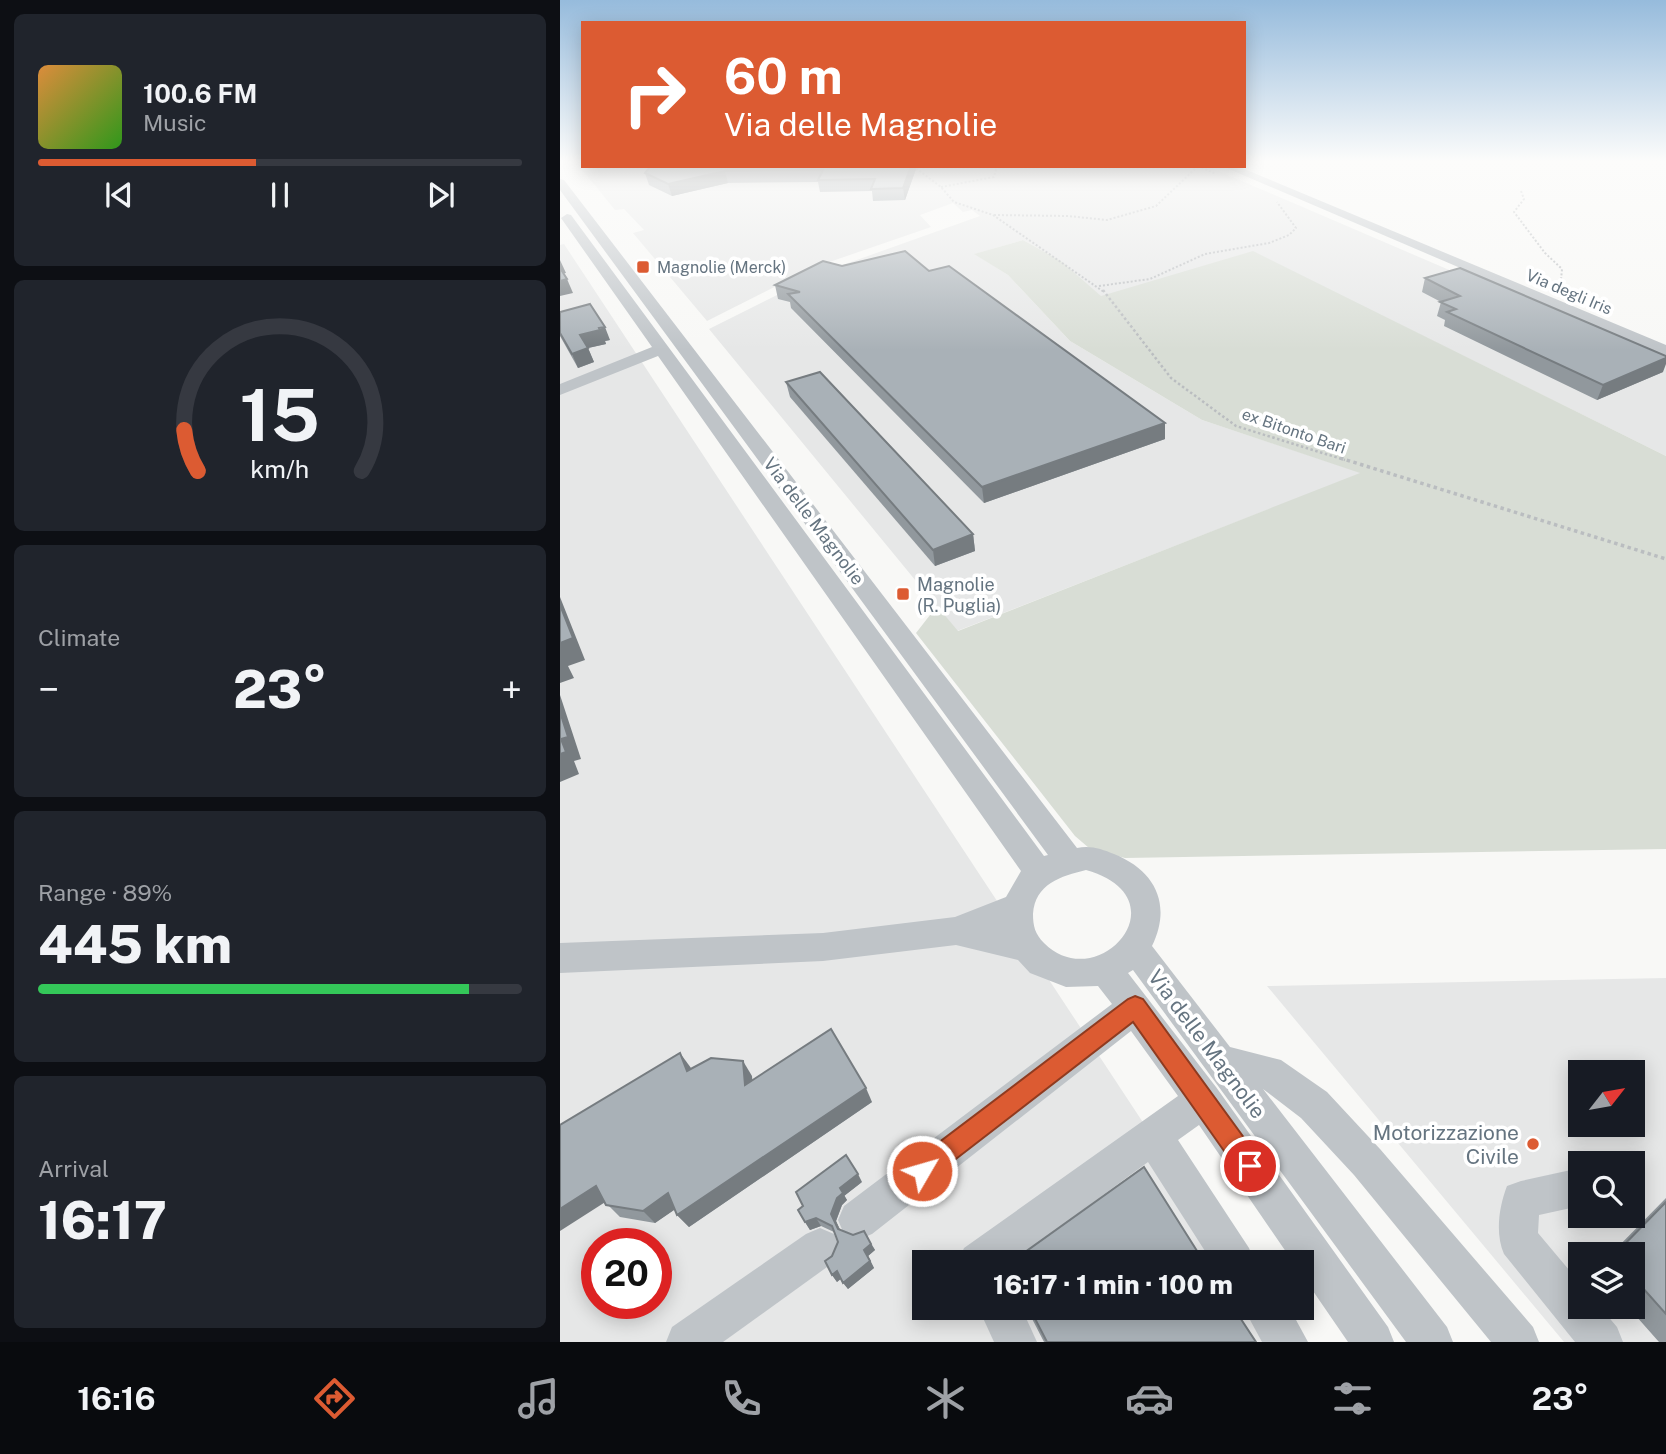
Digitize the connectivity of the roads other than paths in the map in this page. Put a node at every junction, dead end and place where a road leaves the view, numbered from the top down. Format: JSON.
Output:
{"nodes":[{"id":1,"x":572,"y":225,"type":"edge"},
{"id":2,"x":592,"y":225,"type":"edge"},
{"id":3,"x":1357,"y":225,"type":"edge"},
{"id":4,"x":666,"y":345,"type":"junction"},
{"id":5,"x":1666,"y":351,"type":"edge"},
{"id":6,"x":560,"y":390,"type":"edge"},
{"id":7,"x":1069,"y":860,"type":"junction"},
{"id":8,"x":1039,"y":873,"type":"junction"},
{"id":9,"x":1018,"y":906,"type":"junction"},
{"id":10,"x":956,"y":931,"type":"junction"},
{"id":11,"x":1026,"y":948,"type":"junction"},
{"id":12,"x":560,"y":958,"type":"edge"},
{"id":13,"x":1120,"y":958,"type":"junction"},
{"id":14,"x":1135,"y":1007,"type":"junction"},
{"id":15,"x":1221,"y":1062,"type":"junction"},
{"id":16,"x":1203,"y":1100,"type":"junction"},
{"id":17,"x":1153,"y":1136,"type":"junction"},
{"id":18,"x":1568,"y":1190,"type":"edge"},
{"id":19,"x":858,"y":1220,"type":"dead end"},
{"id":20,"x":820,"y":1248,"type":"dead end"},
{"id":21,"x":995,"y":1250,"type":"edge"},
{"id":22,"x":1227,"y":1250,"type":"edge"},
{"id":23,"x":1005,"y":1320,"type":"edge"},
{"id":24,"x":1273,"y":1320,"type":"edge"},
{"id":25,"x":687,"y":1342,"type":"edge"},
{"id":26,"x":1016,"y":1342,"type":"edge"},
{"id":27,"x":1287,"y":1342,"type":"edge"},
{"id":28,"x":1373,"y":1342,"type":"edge"},
{"id":29,"x":1432,"y":1342,"type":"edge"},
{"id":30,"x":1518,"y":1342,"type":"edge"},
{"id":31,"x":1602,"y":1342,"type":"edge"}],
"edges":[{"from":1,"to":4,"type":"street","name":"Via delle Magnolie"},
{"from":2,"to":4,"type":"street","name":"Via delle Magnolie"},
{"from":3,"to":5,"type":"street","name":"Via degli Iris"},
{"from":4,"to":6,"type":"street"},
{"from":4,"to":7,"type":"street","name":"Via delle Magnolie"},
{"from":4,"to":8,"type":"street","name":"Via delle Magnolie"},
{"from":7,"to":8,"type":"street"},
{"from":7,"to":13,"type":"street"},
{"from":8,"to":9,"type":"street"},
{"from":9,"to":10,"type":"street"},
{"from":9,"to":11,"type":"street"},
{"from":10,"to":11,"type":"street"},
{"from":10,"to":12,"type":"street"},
{"from":11,"to":13,"type":"street"},
{"from":13,"to":14,"type":"street","name":"Via delle Magnolie"},
{"from":13,"to":15,"type":"street","name":"Via delle Magnolie"},
{"from":14,"to":16,"type":"street","name":"Via delle Magnolie"},
{"from":14,"to":19,"type":"street"},
{"from":15,"to":29,"type":"street","name":"Via delle Magnolie"},
{"from":15,"to":30,"type":"street"},
{"from":16,"to":17,"type":"street"},
{"from":16,"to":28,"type":"street","name":"Via delle Magnolie"},
{"from":17,"to":21,"type":"street"},
{"from":17,"to":22,"type":"street"},
{"from":18,"to":31,"type":"street"},
{"from":20,"to":25,"type":"street"},
{"from":23,"to":26,"type":"street"},
{"from":24,"to":27,"type":"street"}]}
